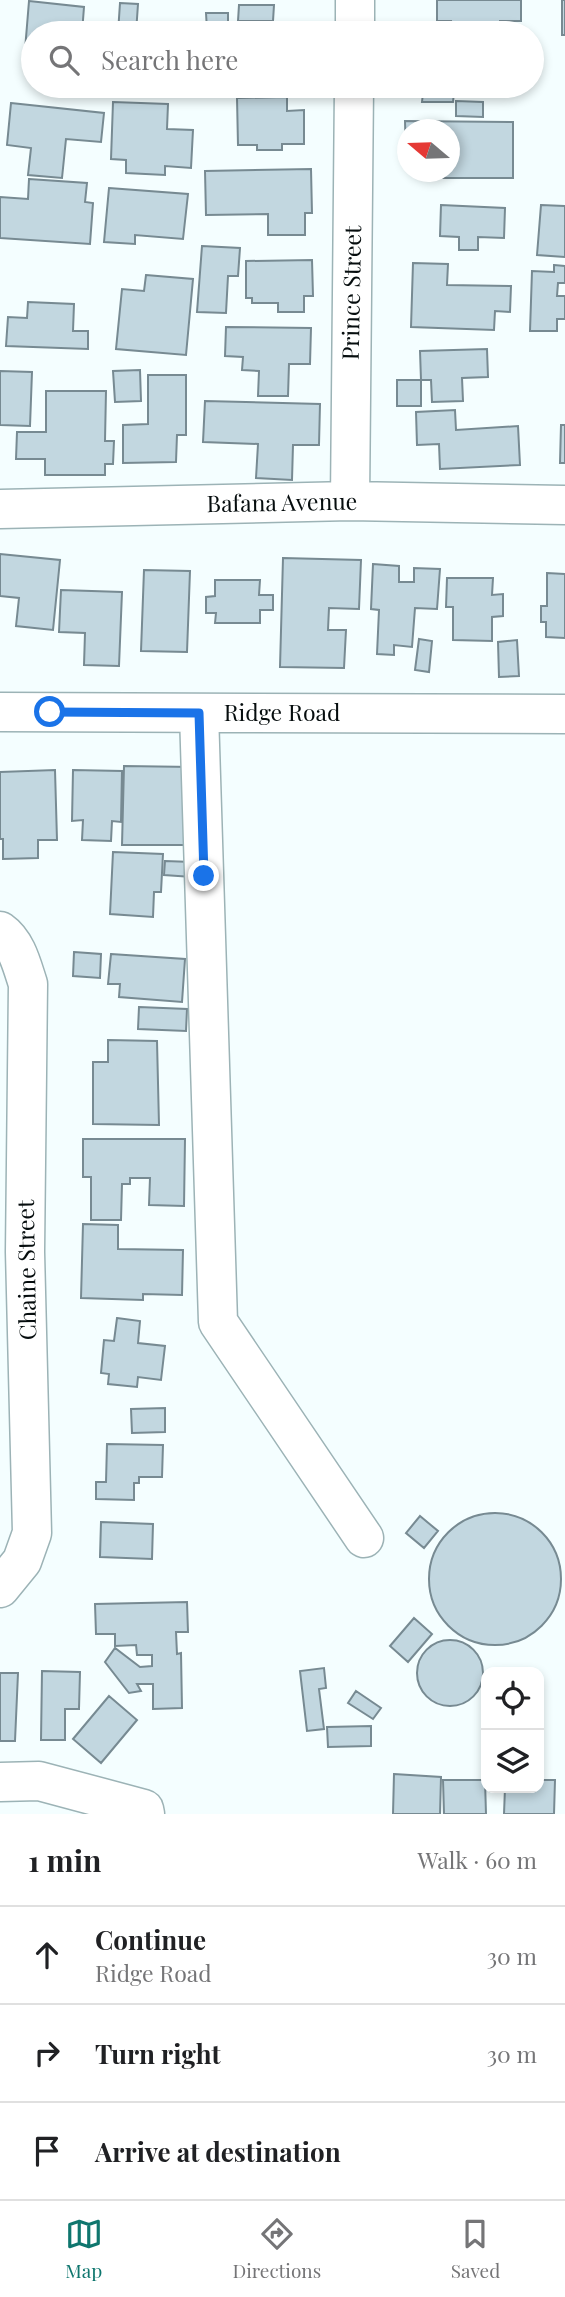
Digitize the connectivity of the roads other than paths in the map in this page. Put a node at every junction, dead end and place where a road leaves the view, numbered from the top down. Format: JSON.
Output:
{"nodes":[{"id":1,"x":355,"y":0,"type":"edge"},
{"id":2,"x":355,"y":21,"type":"edge"},
{"id":3,"x":354,"y":98,"type":"edge"},
{"id":4,"x":350,"y":501,"type":"junction"},
{"id":5,"x":565,"y":505,"type":"edge"},
{"id":6,"x":0,"y":509,"type":"edge"},
{"id":7,"x":0,"y":712,"type":"edge"},
{"id":8,"x":199,"y":713,"type":"junction"},
{"id":9,"x":565,"y":714,"type":"edge"},
{"id":10,"x":9,"y":942,"type":"edge"},
{"id":11,"x":13,"y":1252,"type":"edge"},
{"id":12,"x":364,"y":1538,"type":"dead end"},
{"id":13,"x":4,"y":1585,"type":"edge"},
{"id":14,"x":0,"y":1782,"type":"edge"},
{"id":15,"x":145,"y":1814,"type":"edge"}],
"edges":[{"from":1,"to":2,"type":"street"},
{"from":3,"to":4,"type":"street","name":"Prince Street"},
{"from":4,"to":5,"type":"street","name":"Bafana Avenue"},
{"from":4,"to":6,"type":"street","name":"Bafana Avenue"},
{"from":7,"to":8,"type":"street","name":"Ridge Road"},
{"from":8,"to":9,"type":"street","name":"Ridge Road"},
{"from":8,"to":12,"type":"street"},
{"from":10,"to":11,"type":"street","name":"Chaine Street"},
{"from":11,"to":13,"type":"street","name":"Chaine Street"},
{"from":14,"to":15,"type":"street"}]}
